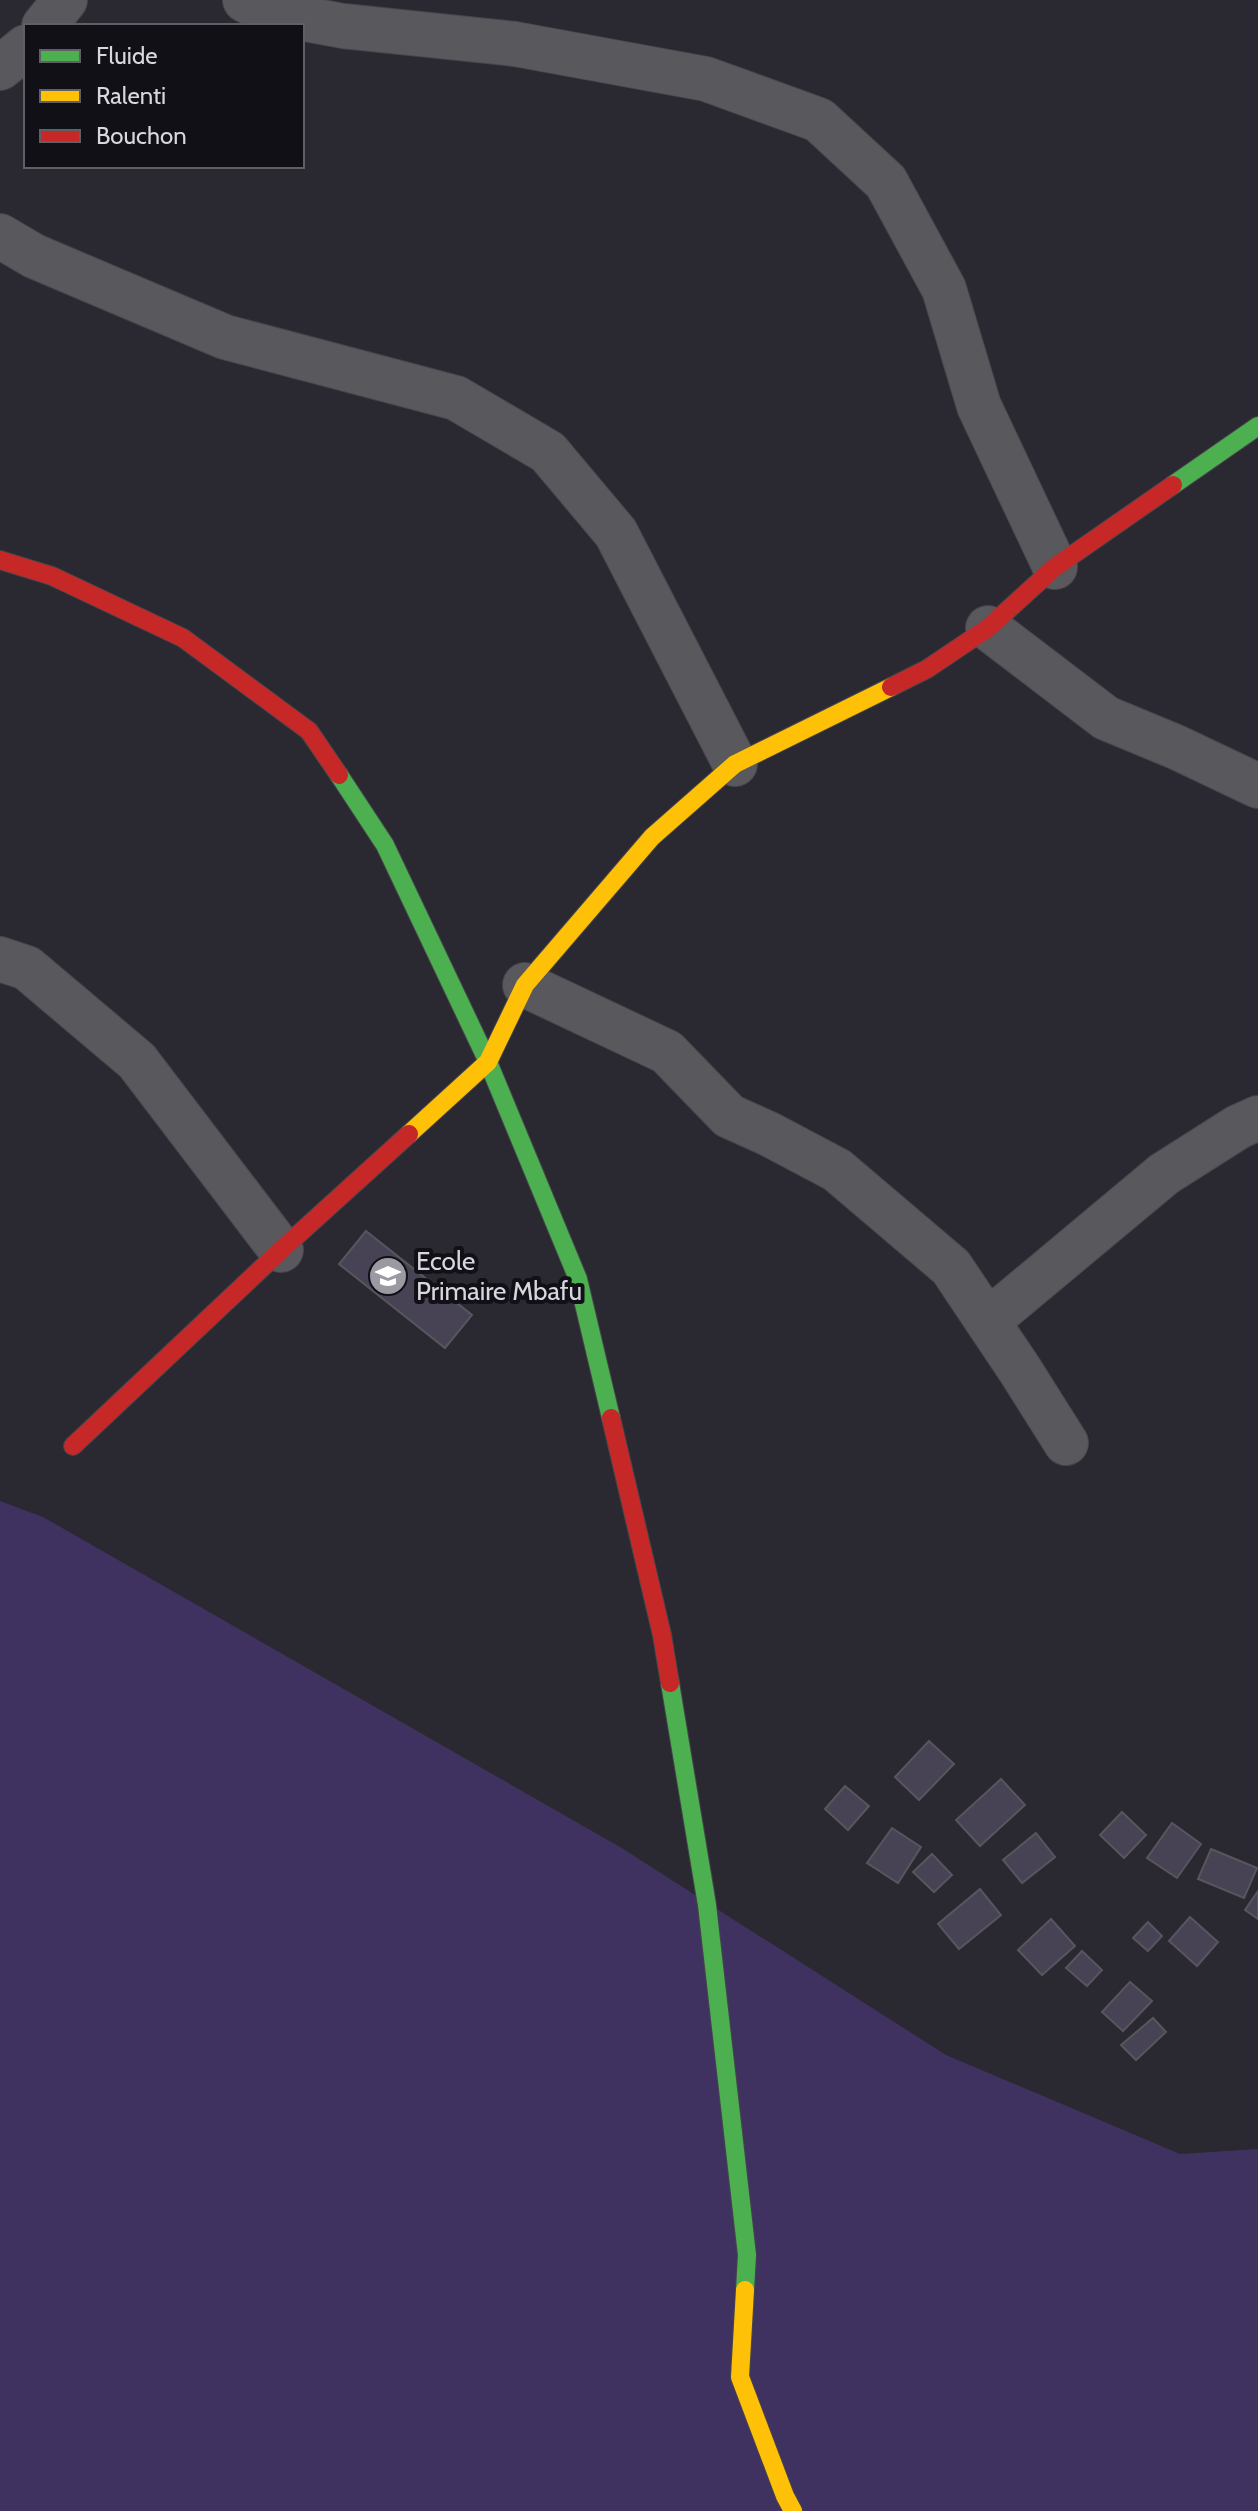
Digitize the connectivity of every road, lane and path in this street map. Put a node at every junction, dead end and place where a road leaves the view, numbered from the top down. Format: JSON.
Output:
{"nodes":[{"id":1,"x":65,"y":0,"type":"edge"},
{"id":2,"x":245,"y":0,"type":"edge"},
{"id":3,"x":46,"y":24,"type":"edge"},
{"id":4,"x":24,"y":49,"type":"edge"},
{"id":5,"x":0,"y":68,"type":"edge"},
{"id":6,"x":0,"y":236,"type":"edge"},
{"id":7,"x":1258,"y":426,"type":"edge"},
{"id":8,"x":0,"y":560,"type":"edge"},
{"id":9,"x":1055,"y":567,"type":"junction"},
{"id":10,"x":988,"y":628,"type":"junction"},
{"id":11,"x":735,"y":764,"type":"junction"},
{"id":12,"x":1258,"y":786,"type":"edge"},
{"id":13,"x":0,"y":959,"type":"edge"},
{"id":14,"x":525,"y":985,"type":"junction"},
{"id":15,"x":488,"y":1062,"type":"junction"},
{"id":16,"x":1258,"y":1118,"type":"edge"},
{"id":17,"x":281,"y":1250,"type":"junction"},
{"id":18,"x":988,"y":1321,"type":"junction"},
{"id":19,"x":1066,"y":1443,"type":"dead end"},
{"id":20,"x":73,"y":1446,"type":"dead end"},
{"id":21,"x":793,"y":2511,"type":"edge"}],
"edges":[{"from":1,"to":3,"type":"street"},
{"from":2,"to":9,"type":"street"},
{"from":4,"to":5,"type":"street"},
{"from":6,"to":11,"type":"street"},
{"from":7,"to":9,"type":"street"},
{"from":8,"to":15,"type":"street"},
{"from":9,"to":10,"type":"street"},
{"from":10,"to":11,"type":"street"},
{"from":10,"to":12,"type":"street"},
{"from":11,"to":14,"type":"street"},
{"from":13,"to":17,"type":"street"},
{"from":14,"to":15,"type":"street"},
{"from":14,"to":18,"type":"street"},
{"from":15,"to":17,"type":"street"},
{"from":15,"to":21,"type":"street"},
{"from":16,"to":18,"type":"street"},
{"from":17,"to":20,"type":"street"},
{"from":18,"to":19,"type":"street"}]}
